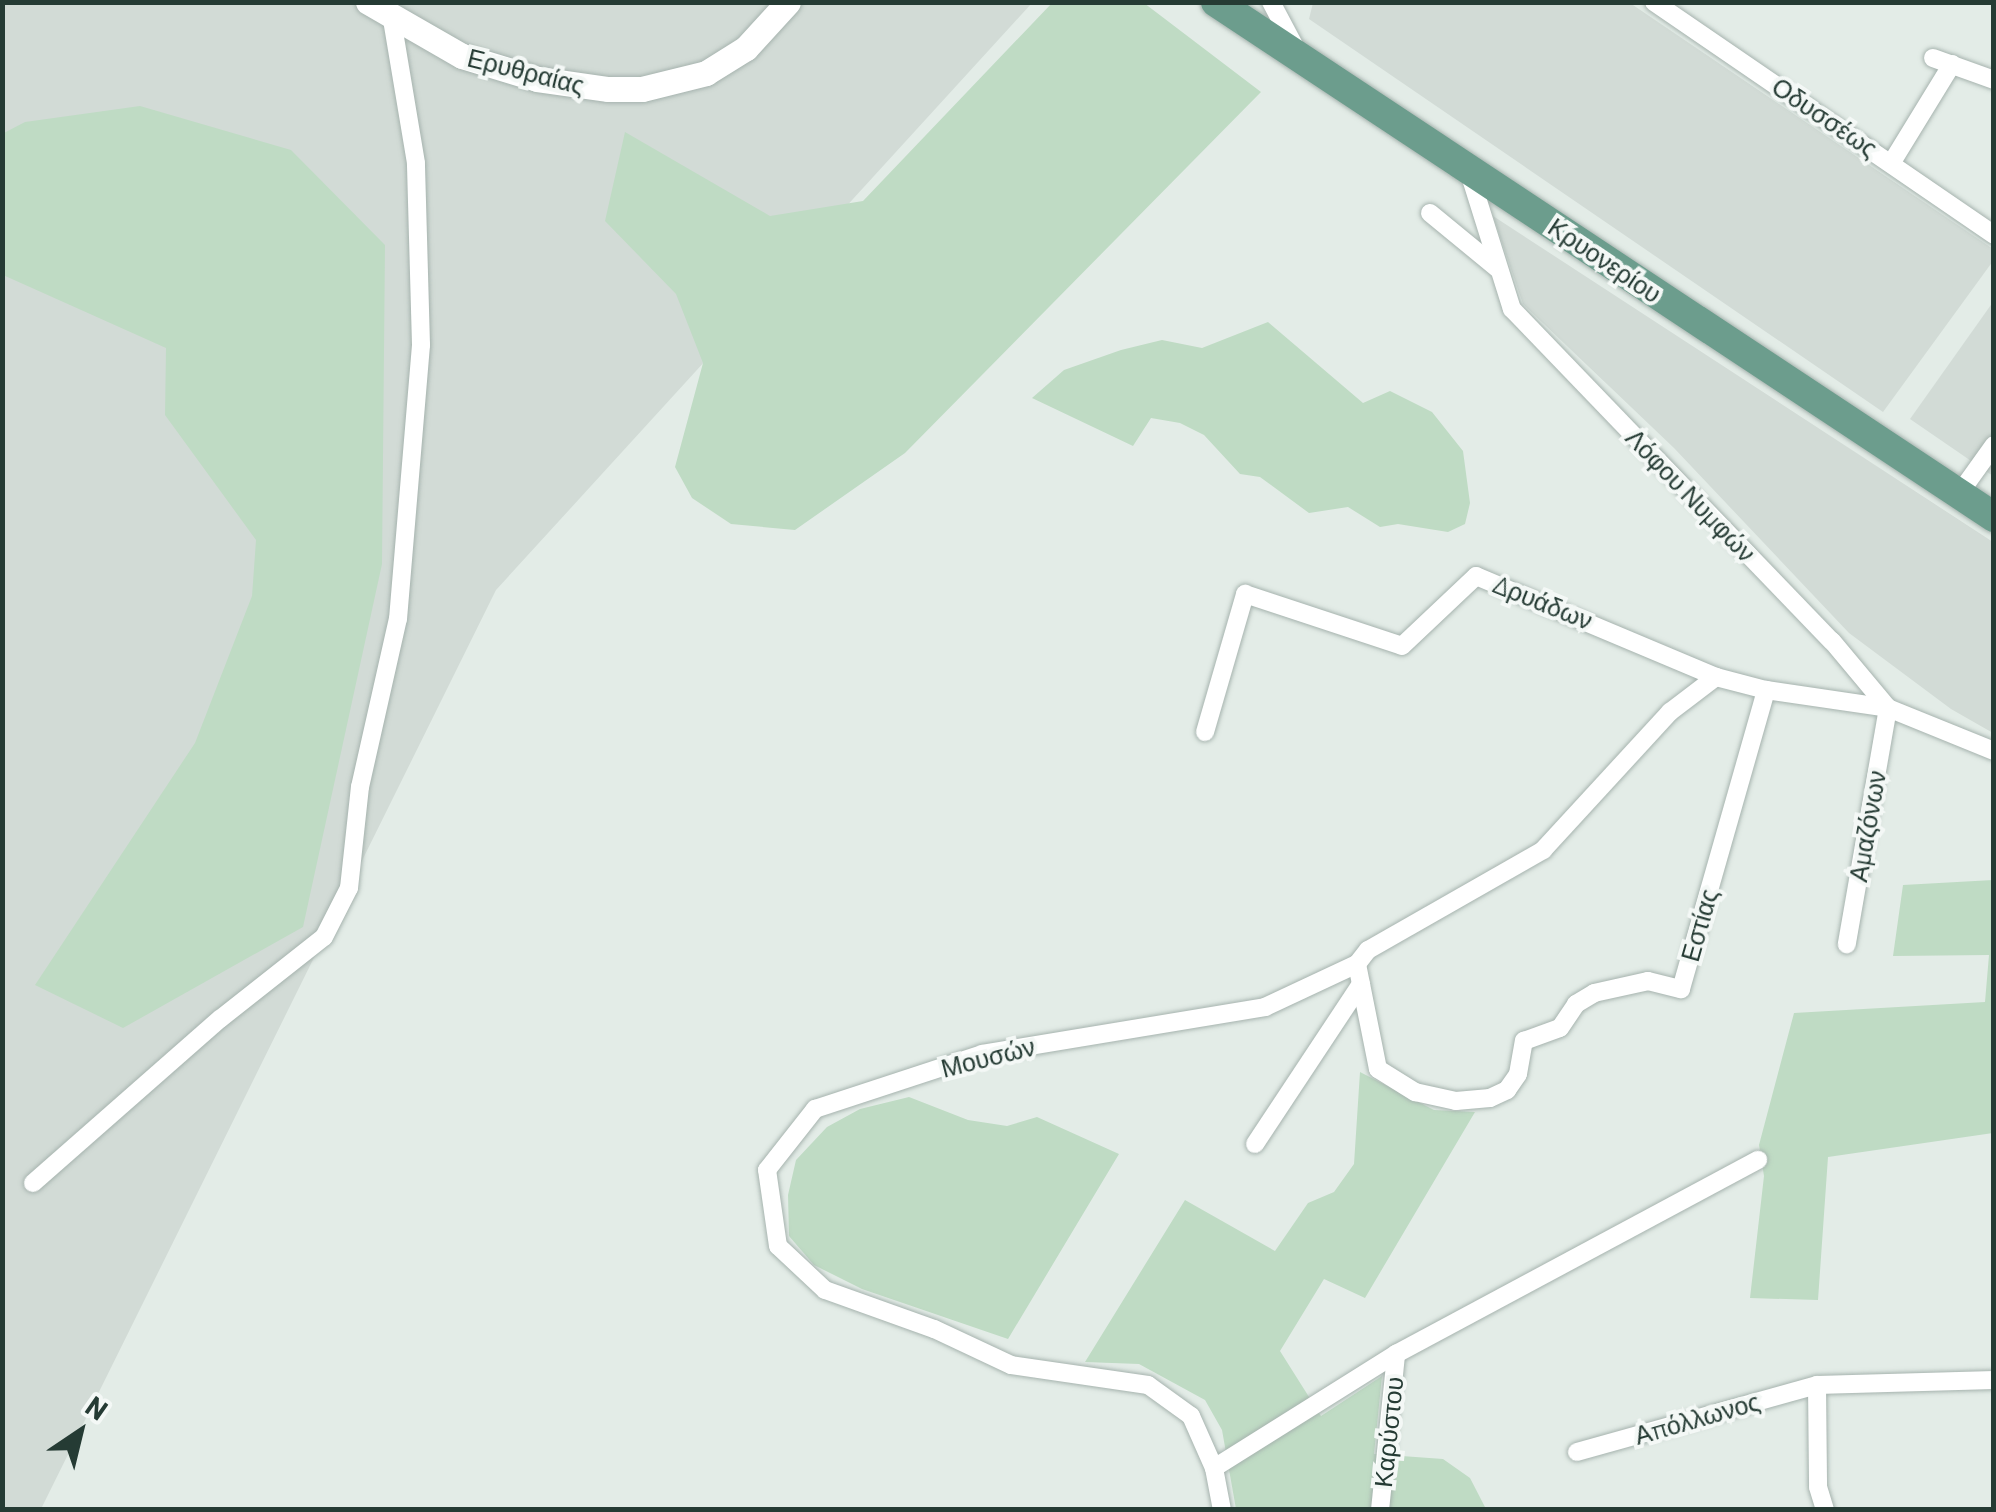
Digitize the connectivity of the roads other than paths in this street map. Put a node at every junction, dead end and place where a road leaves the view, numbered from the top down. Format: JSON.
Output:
{"nodes":[{"id":1,"x":368,"y":2,"type":"edge"},
{"id":2,"x":788,"y":2,"type":"edge"},
{"id":3,"x":1216,"y":2,"type":"edge"},
{"id":4,"x":1271,"y":2,"type":"edge"},
{"id":5,"x":1654,"y":2,"type":"edge"},
{"id":6,"x":392,"y":19,"type":"junction"},
{"id":7,"x":1301,"y":58,"type":"junction"},
{"id":8,"x":1933,"y":58,"type":"dead end"},
{"id":9,"x":1952,"y":64,"type":"junction"},
{"id":10,"x":1994,"y":80,"type":"edge"},
{"id":11,"x":1892,"y":162,"type":"junction"},
{"id":12,"x":1468,"y":169,"type":"junction"},
{"id":13,"x":1430,"y":213,"type":"dead end"},
{"id":14,"x":1994,"y":235,"type":"edge"},
{"id":15,"x":1497,"y":269,"type":"junction"},
{"id":16,"x":1994,"y":445,"type":"edge"},
{"id":17,"x":1959,"y":494,"type":"junction"},
{"id":18,"x":1992,"y":514,"type":"edge"},
{"id":19,"x":1716,"y":677,"type":"junction"},
{"id":20,"x":1766,"y":690,"type":"junction"},
{"id":21,"x":1888,"y":708,"type":"junction"},
{"id":22,"x":1205,"y":732,"type":"dead end"},
{"id":23,"x":1994,"y":751,"type":"edge"},
{"id":24,"x":1847,"y":944,"type":"dead end"},
{"id":25,"x":1358,"y":964,"type":"junction"},
{"id":26,"x":1361,"y":984,"type":"junction"},
{"id":27,"x":1255,"y":1144,"type":"dead end"},
{"id":28,"x":1758,"y":1160,"type":"dead end"},
{"id":29,"x":33,"y":1183,"type":"dead end"},
{"id":30,"x":1396,"y":1354,"type":"junction"},
{"id":31,"x":1994,"y":1380,"type":"edge"},
{"id":32,"x":1817,"y":1385,"type":"junction"},
{"id":33,"x":1577,"y":1452,"type":"dead end"},
{"id":34,"x":1214,"y":1468,"type":"junction"},
{"id":35,"x":1222,"y":1510,"type":"edge"},
{"id":36,"x":1380,"y":1510,"type":"edge"},
{"id":37,"x":1825,"y":1510,"type":"edge"}],
"edges":[{"from":1,"to":6,"type":"main road","name":"Ερυθραίας"},
{"from":2,"to":6,"type":"main road","name":"Ερυθραίας"},
{"from":3,"to":7,"type":"main road","name":"Κρυονερίου"},
{"from":4,"to":7,"type":"street"},
{"from":5,"to":11,"type":"street","name":"Οδυσσέως"},
{"from":6,"to":29,"type":"street"},
{"from":7,"to":12,"type":"main road","name":"Κρυονερίου"},
{"from":8,"to":9,"type":"street"},
{"from":9,"to":10,"type":"street"},
{"from":9,"to":11,"type":"street"},
{"from":11,"to":14,"type":"street","name":"Οδυσσέως"},
{"from":12,"to":15,"type":"street","name":"Λόφου Νυμφών"},
{"from":12,"to":17,"type":"main road","name":"Κρυονερίου"},
{"from":13,"to":15,"type":"street"},
{"from":15,"to":21,"type":"street","name":"Λόφου Νυμφών"},
{"from":16,"to":17,"type":"street"},
{"from":17,"to":18,"type":"main road","name":"Κρυονερίου"},
{"from":19,"to":20,"type":"street","name":"Δρυάδων"},
{"from":19,"to":22,"type":"street","name":"Δρυάδων"},
{"from":19,"to":25,"type":"street","name":"Μουσών"},
{"from":20,"to":21,"type":"street","name":"Δρυάδων"},
{"from":20,"to":26,"type":"street","name":"Εστίας"},
{"from":21,"to":23,"type":"street","name":"Λόφου Νυμφών"},
{"from":21,"to":24,"type":"street","name":"Αμαζόνων"},
{"from":25,"to":26,"type":"street"},
{"from":25,"to":34,"type":"street","name":"Μουσών"},
{"from":26,"to":27,"type":"street"},
{"from":28,"to":30,"type":"street"},
{"from":30,"to":34,"type":"street"},
{"from":30,"to":36,"type":"street","name":"Καρύστου"},
{"from":31,"to":32,"type":"street","name":"Απόλλωνος"},
{"from":32,"to":33,"type":"street","name":"Απόλλωνος"},
{"from":32,"to":37,"type":"street"},
{"from":34,"to":35,"type":"street","name":"Μουσών"}]}
